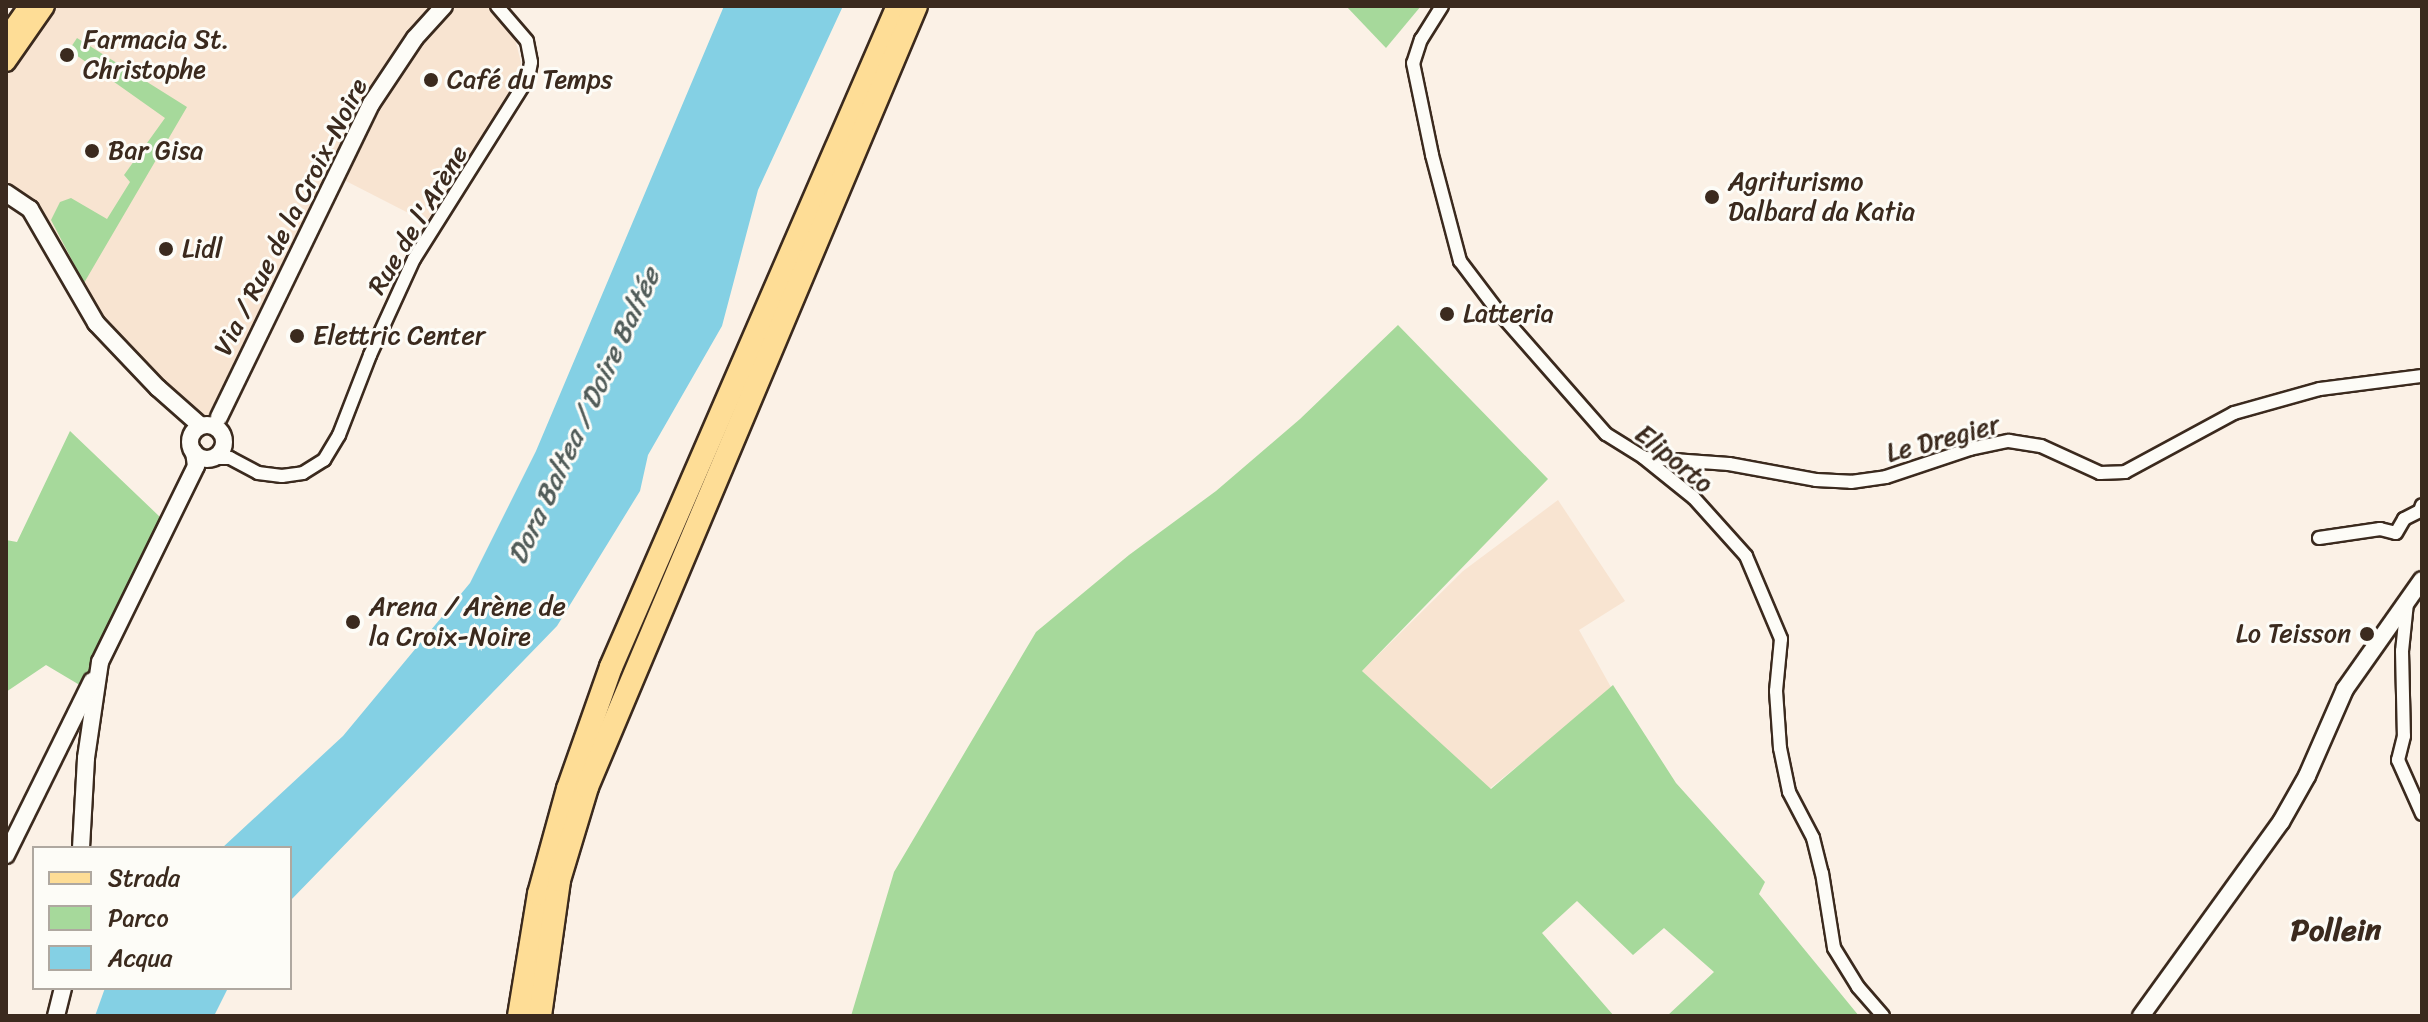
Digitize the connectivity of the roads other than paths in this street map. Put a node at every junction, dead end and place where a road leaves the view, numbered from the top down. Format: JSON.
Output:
{"nodes":[{"id":1,"x":28,"y":6,"type":"edge"},
{"id":2,"x":45,"y":6,"type":"edge"},
{"id":3,"x":444,"y":6,"type":"edge"},
{"id":4,"x":497,"y":6,"type":"edge"},
{"id":5,"x":898,"y":6,"type":"edge"},
{"id":6,"x":916,"y":6,"type":"edge"},
{"id":7,"x":1442,"y":6,"type":"edge"},
{"id":8,"x":6,"y":38,"type":"edge"},
{"id":9,"x":6,"y":62,"type":"edge"},
{"id":10,"x":6,"y":193,"type":"edge"},
{"id":11,"x":2422,"y":376,"type":"edge"},
{"id":12,"x":208,"y":441,"type":"junction"},
{"id":13,"x":1643,"y":457,"type":"junction"},
{"id":14,"x":2422,"y":505,"type":"edge"},
{"id":15,"x":2319,"y":538,"type":"dead end"},
{"id":16,"x":2422,"y":580,"type":"edge"},
{"id":17,"x":2407,"y":598,"type":"junction"},
{"id":18,"x":100,"y":662,"type":"junction"},
{"id":19,"x":2422,"y":814,"type":"edge"},
{"id":20,"x":81,"y":846,"type":"edge"},
{"id":21,"x":6,"y":855,"type":"edge"},
{"id":22,"x":62,"y":990,"type":"edge"},
{"id":23,"x":56,"y":1016,"type":"edge"},
{"id":24,"x":519,"y":1016,"type":"edge"},
{"id":25,"x":540,"y":1016,"type":"edge"},
{"id":26,"x":1883,"y":1016,"type":"edge"},
{"id":27,"x":2141,"y":1016,"type":"edge"}],
"edges":[{"from":1,"to":8,"type":"main road"},
{"from":2,"to":9,"type":"main road"},
{"from":3,"to":12,"type":"street","name":"Via / Rue de la Croix-Noire"},
{"from":4,"to":12,"type":"street","name":"Rue de l'Arène"},
{"from":5,"to":24,"type":"highway"},
{"from":6,"to":25,"type":"highway"},
{"from":7,"to":13,"type":"street","name":"Eliporto"},
{"from":10,"to":12,"type":"street"},
{"from":11,"to":13,"type":"street","name":"Le Dregier"},
{"from":12,"to":18,"type":"street","name":"Via / Rue de la Croix-Noire"},
{"from":13,"to":26,"type":"street","name":"Eliporto"},
{"from":14,"to":15,"type":"street"},
{"from":16,"to":17,"type":"street"},
{"from":17,"to":19,"type":"street"},
{"from":17,"to":27,"type":"street"},
{"from":18,"to":20,"type":"street"},
{"from":18,"to":21,"type":"street","name":"Via / Rue de la Croix-Noire"},
{"from":22,"to":23,"type":"street"}]}
